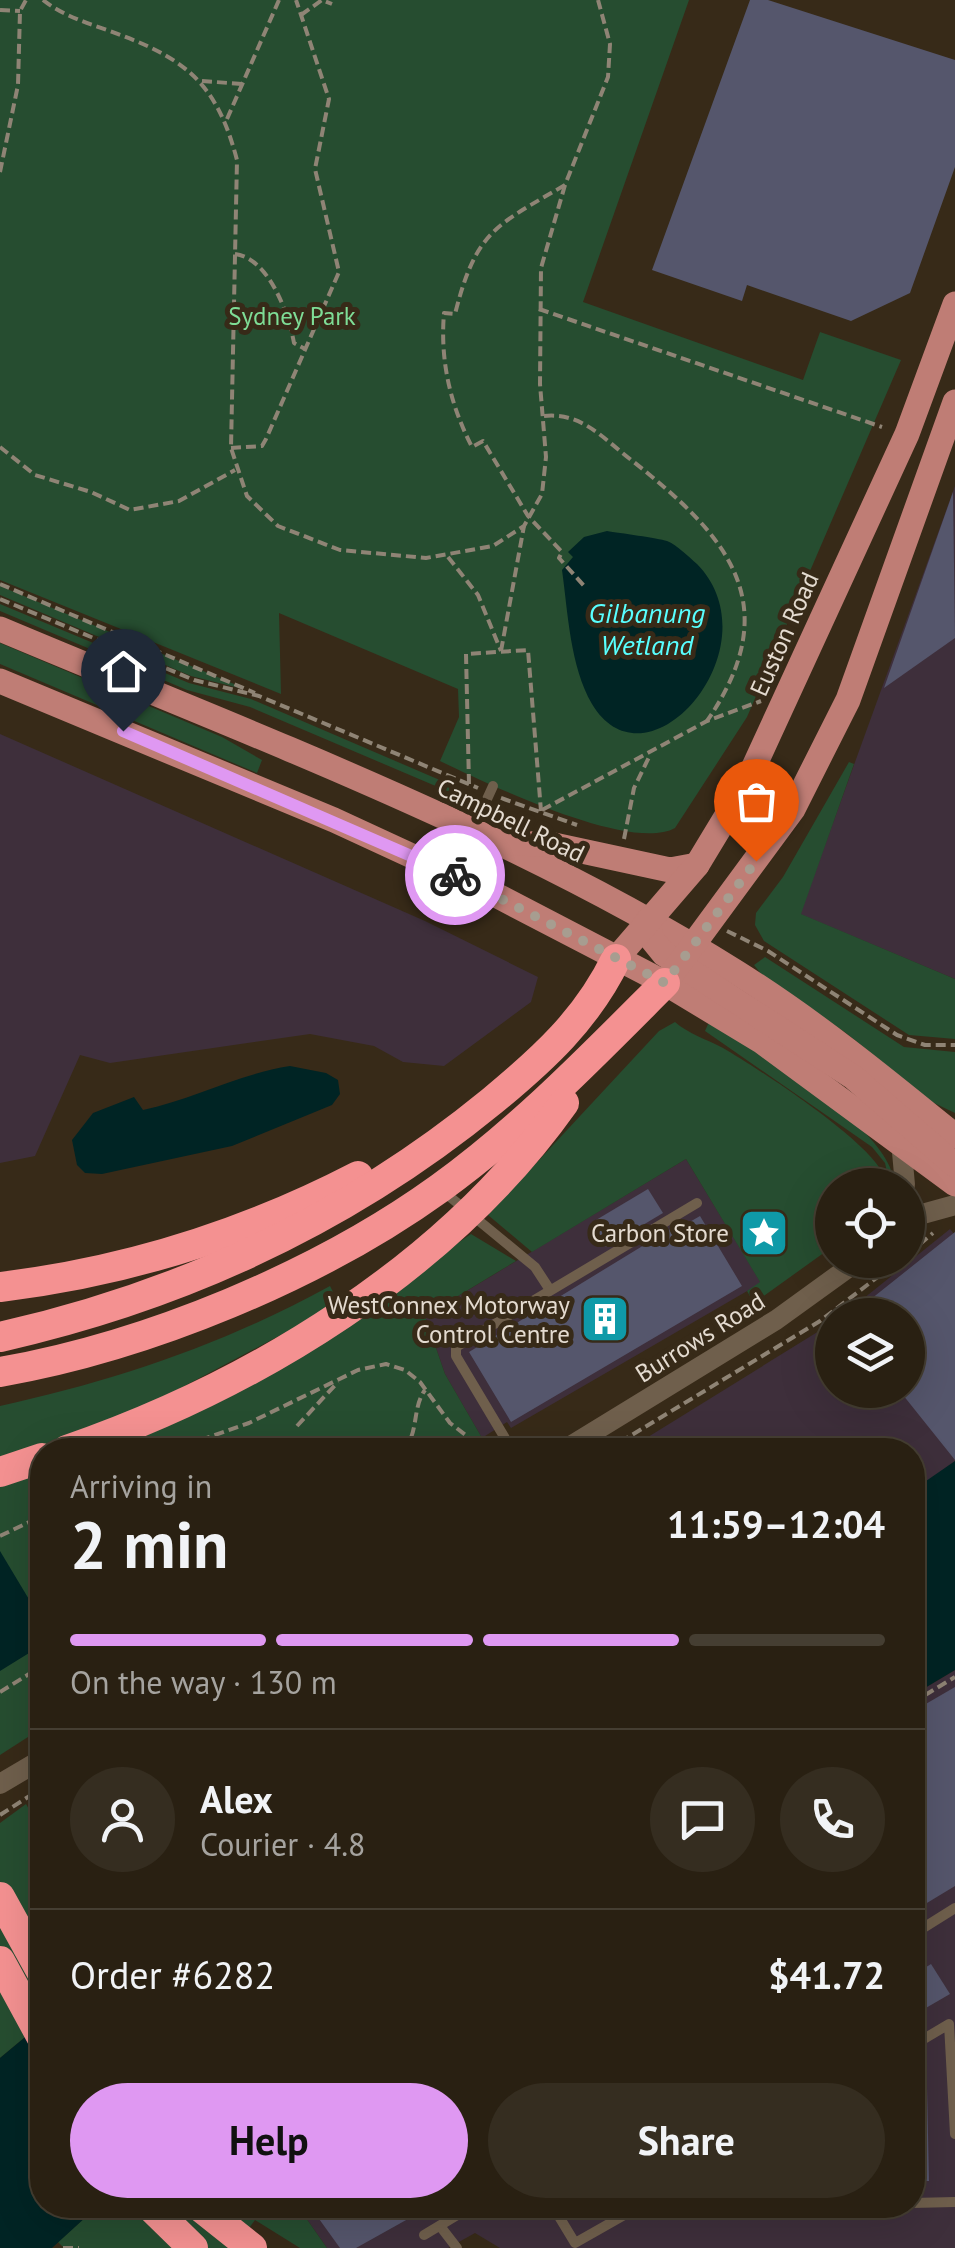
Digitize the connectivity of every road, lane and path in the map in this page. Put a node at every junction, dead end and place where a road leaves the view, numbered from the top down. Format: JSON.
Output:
{"nodes":[{"id":1,"x":26,"y":0,"type":"edge"},
{"id":2,"x":43,"y":0,"type":"edge"},
{"id":3,"x":279,"y":0,"type":"edge"},
{"id":4,"x":296,"y":0,"type":"edge"},
{"id":5,"x":598,"y":0,"type":"edge"},
{"id":6,"x":332,"y":4,"type":"dead end"},
{"id":7,"x":0,"y":10,"type":"edge"},
{"id":8,"x":20,"y":10,"type":"junction"},
{"id":9,"x":301,"y":15,"type":"junction"},
{"id":10,"x":200,"y":80,"type":"junction"},
{"id":11,"x":242,"y":84,"type":"junction"},
{"id":12,"x":226,"y":120,"type":"junction"},
{"id":13,"x":0,"y":172,"type":"edge"},
{"id":14,"x":565,"y":185,"type":"junction"},
{"id":15,"x":235,"y":254,"type":"junction"},
{"id":16,"x":955,"y":304,"type":"edge"},
{"id":17,"x":539,"y":309,"type":"junction"},
{"id":18,"x":305,"y":349,"type":"junction"},
{"id":19,"x":955,"y":402,"type":"edge"},
{"id":20,"x":543,"y":416,"type":"junction"},
{"id":21,"x":882,"y":427,"type":"dead end"},
{"id":22,"x":0,"y":447,"type":"edge"},
{"id":23,"x":231,"y":448,"type":"junction"},
{"id":24,"x":235,"y":470,"type":"junction"},
{"id":25,"x":528,"y":516,"type":"junction"},
{"id":26,"x":524,"y":526,"type":"junction"},
{"id":27,"x":448,"y":557,"type":"junction"},
{"id":28,"x":0,"y":584,"type":"edge"},
{"id":29,"x":586,"y":588,"type":"dead end"},
{"id":30,"x":0,"y":600,"type":"edge"},
{"id":31,"x":0,"y":629,"type":"edge"},
{"id":32,"x":501,"y":652,"type":"junction"},
{"id":33,"x":0,"y":681,"type":"edge"},
{"id":34,"x":259,"y":696,"type":"junction"},
{"id":35,"x":762,"y":700,"type":"dead end"},
{"id":36,"x":707,"y":721,"type":"junction"},
{"id":37,"x":650,"y":755,"type":"junction"},
{"id":38,"x":468,"y":784,"type":"junction"},
{"id":39,"x":493,"y":786,"type":"dead end"},
{"id":40,"x":476,"y":787,"type":"dead end"},
{"id":41,"x":505,"y":800,"type":"dead end"},
{"id":42,"x":540,"y":812,"type":"junction"},
{"id":43,"x":588,"y":829,"type":"dead end"},
{"id":44,"x":481,"y":837,"type":"junction"},
{"id":45,"x":624,"y":839,"type":"dead end"},
{"id":46,"x":696,"y":864,"type":"junction"},
{"id":47,"x":648,"y":920,"type":"junction"},
{"id":48,"x":744,"y":940,"type":"dead end"},
{"id":49,"x":616,"y":959,"type":"junction"},
{"id":50,"x":680,"y":964,"type":"junction"},
{"id":51,"x":607,"y":1044,"type":"junction"},
{"id":52,"x":955,"y":1044,"type":"edge"},
{"id":53,"x":955,"y":1136,"type":"edge"},
{"id":54,"x":901,"y":1141,"type":"junction"},
{"id":55,"x":955,"y":1165,"type":"edge"},
{"id":56,"x":903,"y":1168,"type":"edge"},
{"id":57,"x":955,"y":1184,"type":"edge"},
{"id":58,"x":440,"y":1188,"type":"junction"},
{"id":59,"x":696,"y":1203,"type":"dead end"},
{"id":60,"x":955,"y":1205,"type":"edge"},
{"id":61,"x":468,"y":1212,"type":"junction"},
{"id":62,"x":925,"y":1213,"type":"edge"},
{"id":63,"x":940,"y":1227,"type":"dead end"},
{"id":64,"x":925,"y":1240,"type":"edge"},
{"id":65,"x":834,"y":1278,"type":"edge"},
{"id":66,"x":876,"y":1278,"type":"edge"},
{"id":67,"x":0,"y":1287,"type":"edge"},
{"id":68,"x":550,"y":1290,"type":"junction"},
{"id":69,"x":0,"y":1337,"type":"edge"},
{"id":70,"x":0,"y":1372,"type":"edge"},
{"id":71,"x":339,"y":1382,"type":"junction"},
{"id":72,"x":425,"y":1390,"type":"junction"},
{"id":73,"x":298,"y":1426,"type":"dead end"},
{"id":74,"x":101,"y":1438,"type":"edge"},
{"id":75,"x":206,"y":1438,"type":"edge"},
{"id":76,"x":411,"y":1438,"type":"edge"},
{"id":77,"x":469,"y":1438,"type":"edge"},
{"id":78,"x":505,"y":1438,"type":"edge"},
{"id":79,"x":584,"y":1438,"type":"edge"},
{"id":80,"x":627,"y":1438,"type":"edge"},
{"id":81,"x":30,"y":1462,"type":"edge"},
{"id":82,"x":0,"y":1472,"type":"edge"},
{"id":83,"x":30,"y":1522,"type":"edge"},
{"id":84,"x":0,"y":1536,"type":"edge"},
{"id":85,"x":30,"y":1673,"type":"edge"},
{"id":86,"x":955,"y":1677,"type":"edge"},
{"id":87,"x":0,"y":1692,"type":"edge"},
{"id":88,"x":925,"y":1694,"type":"edge"},
{"id":89,"x":30,"y":1766,"type":"edge"},
{"id":90,"x":0,"y":1784,"type":"edge"},
{"id":91,"x":30,"y":1795,"type":"edge"},
{"id":92,"x":0,"y":1814,"type":"edge"},
{"id":93,"x":0,"y":1897,"type":"edge"},
{"id":94,"x":955,"y":1908,"type":"edge"},
{"id":95,"x":925,"y":1927,"type":"edge"},
{"id":96,"x":30,"y":1951,"type":"edge"},
{"id":97,"x":0,"y":1961,"type":"edge"},
{"id":98,"x":0,"y":1978,"type":"edge"},
{"id":99,"x":30,"y":2016,"type":"edge"},
{"id":100,"x":30,"y":2019,"type":"edge"},
{"id":101,"x":925,"y":2038,"type":"edge"},
{"id":102,"x":955,"y":2134,"type":"edge"},
{"id":103,"x":955,"y":2202,"type":"edge"},
{"id":104,"x":925,"y":2203,"type":"edge"},
{"id":105,"x":162,"y":2218,"type":"edge"},
{"id":106,"x":214,"y":2218,"type":"edge"},
{"id":107,"x":453,"y":2218,"type":"edge"},
{"id":108,"x":560,"y":2218,"type":"edge"},
{"id":109,"x":619,"y":2218,"type":"edge"},
{"id":110,"x":440,"y":2226,"type":"junction"},
{"id":111,"x":424,"y":2235,"type":"dead end"},
{"id":112,"x":63,"y":2248,"type":"edge"},
{"id":113,"x":79,"y":2248,"type":"edge"},
{"id":114,"x":192,"y":2248,"type":"edge"},
{"id":115,"x":252,"y":2248,"type":"edge"},
{"id":116,"x":457,"y":2248,"type":"edge"}],
"edges":[{"from":1,"to":8,"type":"path"},
{"from":2,"to":10,"type":"path"},
{"from":3,"to":11,"type":"path"},
{"from":4,"to":9,"type":"path"},
{"from":5,"to":14,"type":"path"},
{"from":6,"to":9,"type":"path"},
{"from":7,"to":8,"type":"path"},
{"from":8,"to":13,"type":"path"},
{"from":9,"to":18,"type":"path"},
{"from":10,"to":11,"type":"path"},
{"from":10,"to":12,"type":"path"},
{"from":11,"to":12,"type":"path"},
{"from":12,"to":15,"type":"path"},
{"from":14,"to":17,"type":"path"},
{"from":14,"to":25,"type":"path"},
{"from":15,"to":18,"type":"path"},
{"from":15,"to":23,"type":"path"},
{"from":16,"to":46,"type":"main road","name":"Euston Road"},
{"from":17,"to":20,"type":"path"},
{"from":17,"to":21,"type":"path"},
{"from":18,"to":23,"type":"path"},
{"from":19,"to":50,"type":"main road"},
{"from":20,"to":25,"type":"path"},
{"from":20,"to":36,"type":"path"},
{"from":22,"to":24,"type":"path"},
{"from":23,"to":24,"type":"path"},
{"from":24,"to":27,"type":"path"},
{"from":25,"to":26,"type":"path"},
{"from":25,"to":29,"type":"path"},
{"from":26,"to":27,"type":"path"},
{"from":26,"to":32,"type":"path"},
{"from":27,"to":32,"type":"path"},
{"from":28,"to":34,"type":"path"},
{"from":30,"to":34,"type":"path"},
{"from":31,"to":44,"type":"main road","name":"Campbell Road"},
{"from":32,"to":38,"type":"path"},
{"from":32,"to":42,"type":"path"},
{"from":33,"to":49,"type":"main road","name":"Campbell Road"},
{"from":34,"to":38,"type":"path"},
{"from":35,"to":36,"type":"path"},
{"from":36,"to":37,"type":"path"},
{"from":37,"to":42,"type":"path"},
{"from":37,"to":45,"type":"path"},
{"from":38,"to":40,"type":"path"},
{"from":39,"to":44,"type":"lane"},
{"from":41,"to":42,"type":"path"},
{"from":42,"to":43,"type":"path"},
{"from":44,"to":46,"type":"main road"},
{"from":44,"to":47,"type":"main road","name":"Campbell Road"},
{"from":46,"to":47,"type":"main road","name":"Euston Road"},
{"from":47,"to":49,"type":"main road","name":"Euston Road"},
{"from":47,"to":50,"type":"main road","name":"Campbell Road"},
{"from":48,"to":52,"type":"path"},
{"from":49,"to":50,"type":"main road","name":"Campbell Road"},
{"from":49,"to":67,"type":"highway"},
{"from":49,"to":69,"type":"highway"},
{"from":50,"to":51,"type":"highway"},
{"from":50,"to":53,"type":"main road","name":"Campbell Road"},
{"from":50,"to":54,"type":"main road","name":"Campbell Road"},
{"from":50,"to":55,"type":"main road"},
{"from":51,"to":58,"type":"highway"},
{"from":51,"to":61,"type":"highway"},
{"from":54,"to":56,"type":"street"},
{"from":54,"to":57,"type":"main road","name":"Campbell Road"},
{"from":58,"to":61,"type":"lane"},
{"from":58,"to":70,"type":"highway"},
{"from":59,"to":68,"type":"lane"},
{"from":60,"to":62,"type":"street"},
{"from":61,"to":68,"type":"lane"},
{"from":61,"to":74,"type":"highway"},
{"from":63,"to":64,"type":"path"},
{"from":65,"to":79,"type":"street","name":"Burrows Road"},
{"from":66,"to":80,"type":"path","name":"Burrows Road"},
{"from":68,"to":78,"type":"lane"},
{"from":71,"to":72,"type":"path"},
{"from":71,"to":73,"type":"path"},
{"from":71,"to":75,"type":"path"},
{"from":72,"to":76,"type":"path"},
{"from":72,"to":77,"type":"path"},
{"from":81,"to":82,"type":"highway"},
{"from":83,"to":84,"type":"path"},
{"from":85,"to":87,"type":"path"},
{"from":86,"to":88,"type":"path"},
{"from":89,"to":90,"type":"street"},
{"from":91,"to":92,"type":"path"},
{"from":93,"to":96,"type":"highway"},
{"from":94,"to":95,"type":"lane"},
{"from":97,"to":99,"type":"highway"},
{"from":98,"to":100,"type":"highway"},
{"from":101,"to":102,"type":"lane"},
{"from":103,"to":104,"type":"lane"},
{"from":105,"to":114,"type":"highway"},
{"from":106,"to":115,"type":"highway"},
{"from":107,"to":110,"type":"lane"},
{"from":108,"to":109,"type":"lane"},
{"from":110,"to":111,"type":"lane"},
{"from":110,"to":116,"type":"lane"},
{"from":112,"to":113,"type":"path"}]}
